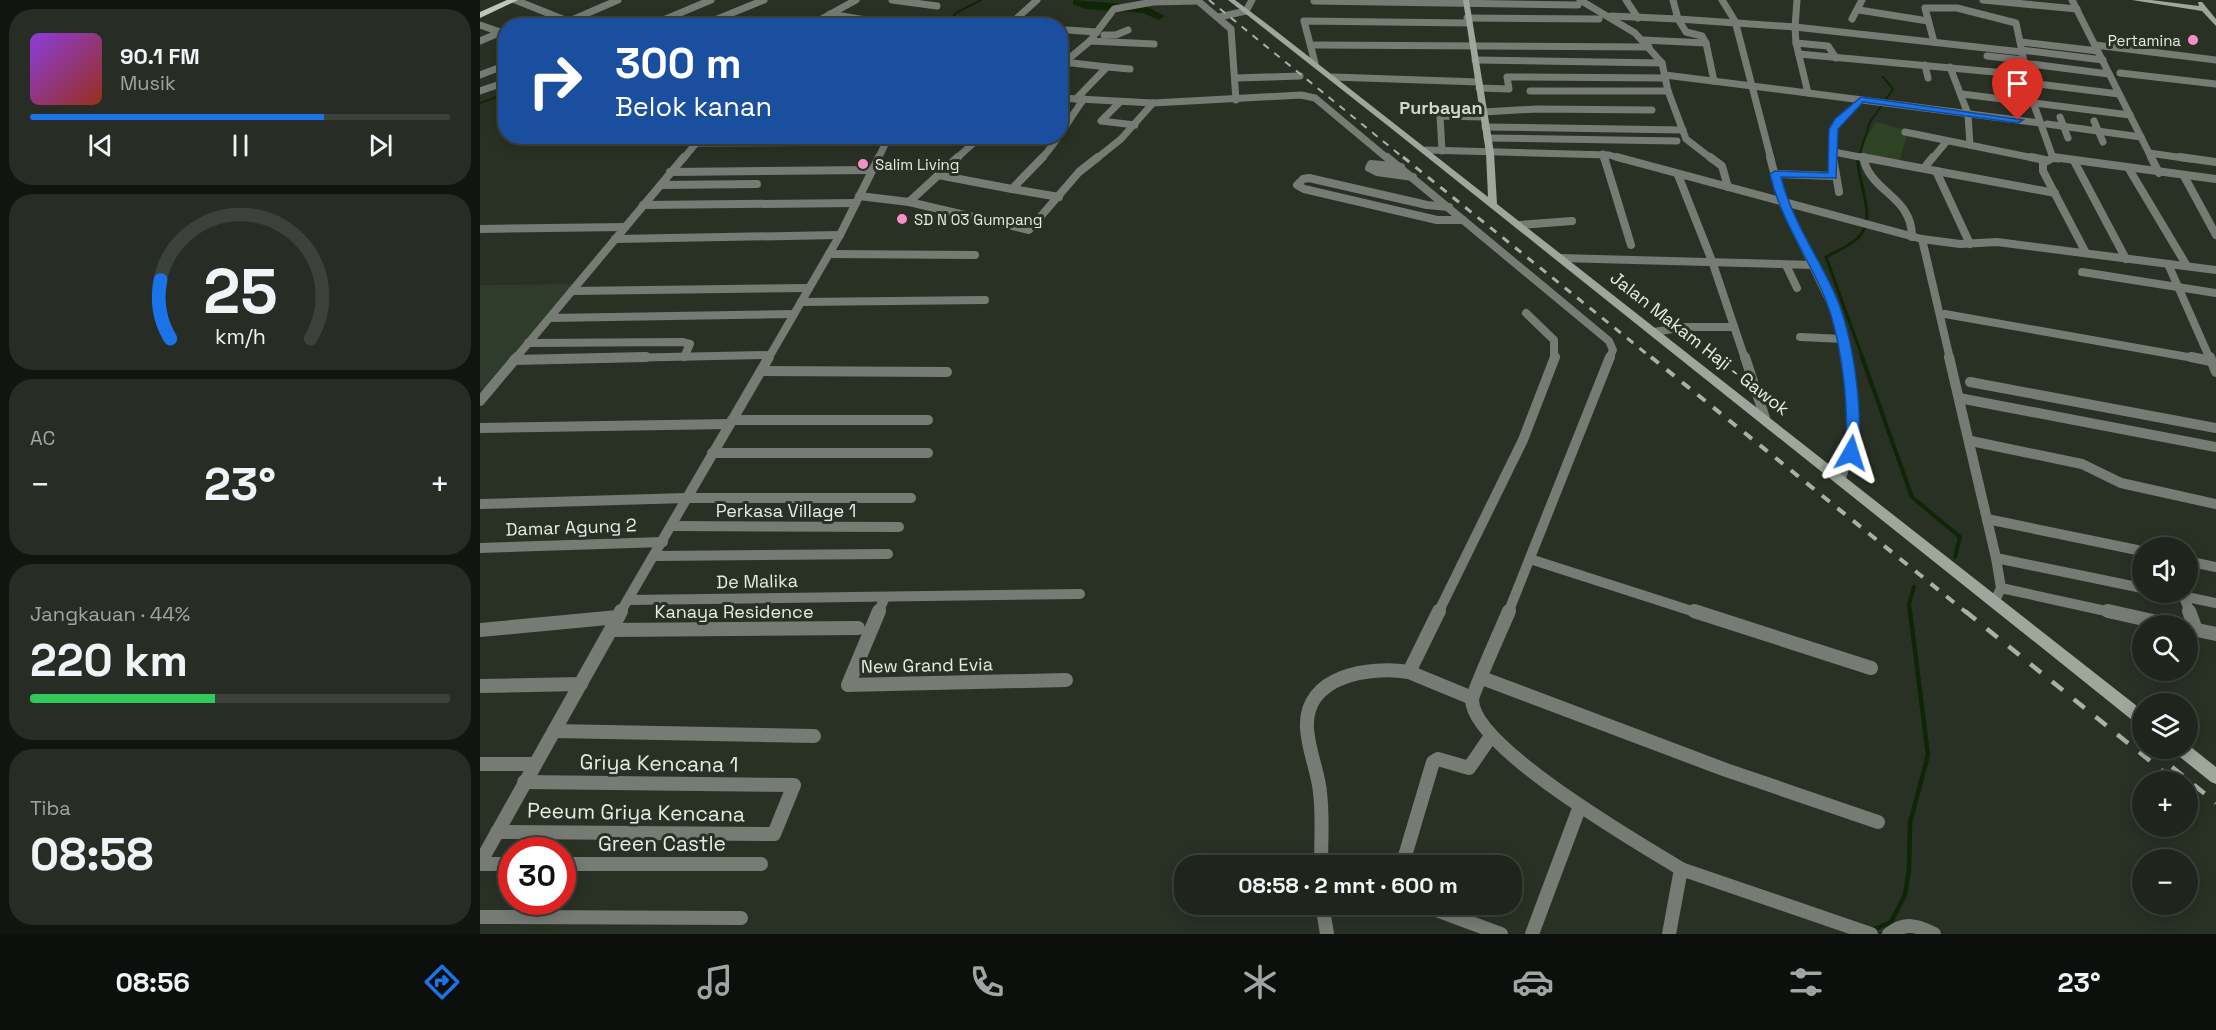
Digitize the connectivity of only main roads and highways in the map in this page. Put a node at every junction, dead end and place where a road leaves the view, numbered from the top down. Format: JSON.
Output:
{"nodes":[{"id":1,"x":514,"y":0,"type":"edge"},
{"id":2,"x":480,"y":15,"type":"edge"}],
"edges":[{"from":1,"to":2,"type":"main road"}]}
